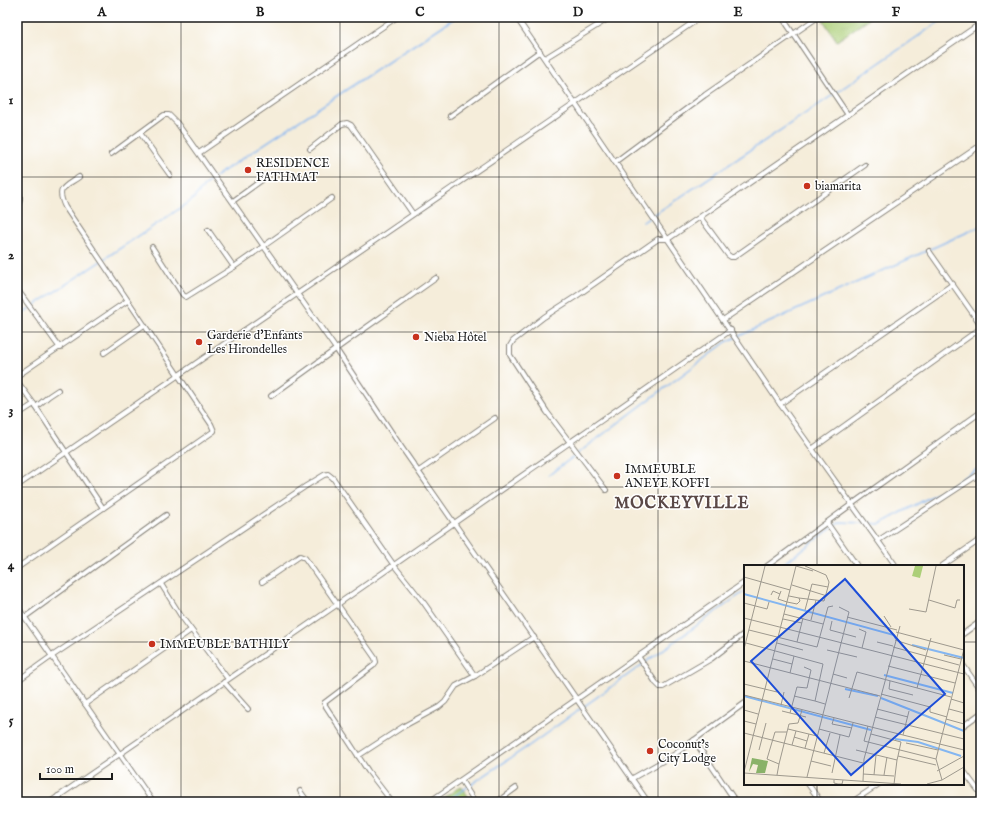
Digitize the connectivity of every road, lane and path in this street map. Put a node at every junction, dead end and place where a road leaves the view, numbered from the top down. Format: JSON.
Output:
{"nodes":[{"id":1,"x":397,"y":17,"type":"edge"},
{"id":2,"x":516,"y":17,"type":"edge"},
{"id":3,"x":611,"y":17,"type":"edge"},
{"id":4,"x":701,"y":17,"type":"edge"},
{"id":5,"x":782,"y":17,"type":"edge"},
{"id":6,"x":818,"y":17,"type":"edge"},
{"id":7,"x":981,"y":23,"type":"edge"},
{"id":8,"x":794,"y":34,"type":"junction"},
{"id":9,"x":540,"y":51,"type":"junction"},
{"id":10,"x":545,"y":58,"type":"junction"},
{"id":11,"x":575,"y":104,"type":"junction"},
{"id":12,"x":848,"y":115,"type":"junction"},
{"id":13,"x":450,"y":116,"type":"dead end"},
{"id":14,"x":140,"y":133,"type":"junction"},
{"id":15,"x":981,"y":145,"type":"edge"},
{"id":16,"x":310,"y":149,"type":"dead end"},
{"id":17,"x":111,"y":154,"type":"dead end"},
{"id":18,"x":199,"y":154,"type":"junction"},
{"id":19,"x":615,"y":162,"type":"junction"},
{"id":20,"x":865,"y":165,"type":"dead end"},
{"id":21,"x":170,"y":175,"type":"dead end"},
{"id":22,"x":79,"y":177,"type":"dead end"},
{"id":23,"x":262,"y":180,"type":"dead end"},
{"id":24,"x":17,"y":185,"type":"edge"},
{"id":25,"x":332,"y":198,"type":"dead end"},
{"id":26,"x":233,"y":201,"type":"junction"},
{"id":27,"x":17,"y":207,"type":"edge"},
{"id":28,"x":413,"y":214,"type":"junction"},
{"id":29,"x":700,"y":217,"type":"junction"},
{"id":30,"x":208,"y":230,"type":"dead end"},
{"id":31,"x":668,"y":239,"type":"junction"},
{"id":32,"x":264,"y":246,"type":"junction"},
{"id":33,"x":152,"y":247,"type":"dead end"},
{"id":34,"x":929,"y":251,"type":"dead end"},
{"id":35,"x":234,"y":267,"type":"junction"},
{"id":36,"x":436,"y":278,"type":"dead end"},
{"id":37,"x":953,"y":284,"type":"junction"},
{"id":38,"x":17,"y":288,"type":"edge"},
{"id":39,"x":297,"y":294,"type":"junction"},
{"id":40,"x":128,"y":301,"type":"junction"},
{"id":41,"x":723,"y":320,"type":"junction"},
{"id":42,"x":144,"y":324,"type":"junction"},
{"id":43,"x":981,"y":325,"type":"edge"},
{"id":44,"x":981,"y":328,"type":"edge"},
{"id":45,"x":731,"y":330,"type":"junction"},
{"id":46,"x":60,"y":348,"type":"junction"},
{"id":47,"x":336,"y":349,"type":"junction"},
{"id":48,"x":104,"y":353,"type":"dead end"},
{"id":49,"x":17,"y":376,"type":"edge"},
{"id":50,"x":178,"y":376,"type":"junction"},
{"id":51,"x":17,"y":381,"type":"edge"},
{"id":52,"x":58,"y":390,"type":"dead end"},
{"id":53,"x":271,"y":396,"type":"dead end"},
{"id":54,"x":780,"y":404,"type":"junction"},
{"id":55,"x":35,"y":406,"type":"junction"},
{"id":56,"x":981,"y":412,"type":"edge"},
{"id":57,"x":17,"y":415,"type":"edge"},
{"id":58,"x":495,"y":418,"type":"dead end"},
{"id":59,"x":570,"y":442,"type":"junction"},
{"id":60,"x":812,"y":449,"type":"junction"},
{"id":61,"x":66,"y":452,"type":"junction"},
{"id":62,"x":419,"y":471,"type":"junction"},
{"id":63,"x":981,"y":473,"type":"edge"},
{"id":64,"x":17,"y":486,"type":"edge"},
{"id":65,"x":606,"y":490,"type":"dead end"},
{"id":66,"x":852,"y":504,"type":"junction"},
{"id":67,"x":103,"y":508,"type":"junction"},
{"id":68,"x":166,"y":515,"type":"dead end"},
{"id":69,"x":454,"y":522,"type":"junction"},
{"id":70,"x":827,"y":523,"type":"junction"},
{"id":71,"x":981,"y":539,"type":"edge"},
{"id":72,"x":879,"y":540,"type":"junction"},
{"id":73,"x":393,"y":564,"type":"junction"},
{"id":74,"x":768,"y":565,"type":"edge"},
{"id":75,"x":856,"y":565,"type":"edge"},
{"id":76,"x":895,"y":565,"type":"edge"},
{"id":77,"x":943,"y":565,"type":"edge"},
{"id":78,"x":17,"y":568,"type":"edge"},
{"id":79,"x":262,"y":582,"type":"dead end"},
{"id":80,"x":744,"y":583,"type":"edge"},
{"id":81,"x":161,"y":584,"type":"junction"},
{"id":82,"x":338,"y":604,"type":"junction"},
{"id":83,"x":17,"y":606,"type":"edge"},
{"id":84,"x":24,"y":617,"type":"junction"},
{"id":85,"x":981,"y":621,"type":"edge"},
{"id":86,"x":191,"y":630,"type":"junction"},
{"id":87,"x":964,"y":633,"type":"edge"},
{"id":88,"x":744,"y":634,"type":"edge"},
{"id":89,"x":534,"y":637,"type":"junction"},
{"id":90,"x":52,"y":656,"type":"junction"},
{"id":91,"x":638,"y":656,"type":"junction"},
{"id":92,"x":964,"y":666,"type":"edge"},
{"id":93,"x":475,"y":676,"type":"junction"},
{"id":94,"x":226,"y":680,"type":"junction"},
{"id":95,"x":17,"y":681,"type":"edge"},
{"id":96,"x":981,"y":691,"type":"edge"},
{"id":97,"x":577,"y":698,"type":"junction"},
{"id":98,"x":86,"y":704,"type":"junction"},
{"id":99,"x":744,"y":704,"type":"edge"},
{"id":100,"x":248,"y":709,"type":"dead end"},
{"id":101,"x":981,"y":713,"type":"edge"},
{"id":102,"x":964,"y":725,"type":"edge"},
{"id":103,"x":694,"y":740,"type":"junction"},
{"id":104,"x":119,"y":754,"type":"junction"},
{"id":105,"x":358,"y":756,"type":"junction"},
{"id":106,"x":964,"y":771,"type":"edge"},
{"id":107,"x":631,"y":779,"type":"junction"},
{"id":108,"x":461,"y":780,"type":"junction"},
{"id":109,"x":809,"y":785,"type":"edge"},
{"id":110,"x":878,"y":785,"type":"edge"},
{"id":111,"x":516,"y":788,"type":"dead end"},
{"id":112,"x":978,"y":790,"type":"dead end"},
{"id":113,"x":300,"y":791,"type":"dead end"},
{"id":114,"x":58,"y":796,"type":"junction"},
{"id":115,"x":50,"y":802,"type":"edge"},
{"id":116,"x":62,"y":802,"type":"edge"},
{"id":117,"x":153,"y":802,"type":"edge"},
{"id":118,"x":308,"y":802,"type":"edge"},
{"id":119,"x":392,"y":802,"type":"edge"},
{"id":120,"x":429,"y":802,"type":"edge"},
{"id":121,"x":475,"y":802,"type":"edge"},
{"id":122,"x":497,"y":802,"type":"edge"},
{"id":123,"x":648,"y":802,"type":"edge"},
{"id":124,"x":736,"y":802,"type":"edge"},
{"id":125,"x":821,"y":802,"type":"edge"},
{"id":126,"x":852,"y":802,"type":"edge"}],
"edges":[{"from":1,"to":18,"type":"street"},
{"from":2,"to":9,"type":"street"},
{"from":3,"to":10,"type":"street"},
{"from":4,"to":11,"type":"street"},
{"from":5,"to":8,"type":"street"},
{"from":6,"to":8,"type":"street"},
{"from":7,"to":12,"type":"street"},
{"from":8,"to":12,"type":"street"},
{"from":8,"to":19,"type":"street"},
{"from":9,"to":10,"type":"street"},
{"from":9,"to":13,"type":"street"},
{"from":10,"to":11,"type":"street"},
{"from":11,"to":19,"type":"street"},
{"from":11,"to":28,"type":"street"},
{"from":12,"to":29,"type":"street"},
{"from":14,"to":17,"type":"street"},
{"from":14,"to":18,"type":"street"},
{"from":14,"to":21,"type":"street"},
{"from":15,"to":41,"type":"street"},
{"from":16,"to":28,"type":"street"},
{"from":18,"to":26,"type":"street"},
{"from":19,"to":31,"type":"street"},
{"from":20,"to":29,"type":"street"},
{"from":22,"to":40,"type":"street"},
{"from":23,"to":26,"type":"street"},
{"from":24,"to":27,"type":"street"},
{"from":25,"to":32,"type":"street"},
{"from":26,"to":32,"type":"street"},
{"from":28,"to":39,"type":"street"},
{"from":29,"to":31,"type":"street"},
{"from":30,"to":35,"type":"street"},
{"from":31,"to":41,"type":"street"},
{"from":31,"to":59,"type":"street"},
{"from":32,"to":35,"type":"street"},
{"from":32,"to":39,"type":"street"},
{"from":33,"to":35,"type":"street"},
{"from":34,"to":37,"type":"street"},
{"from":36,"to":47,"type":"street"},
{"from":37,"to":43,"type":"street"},
{"from":37,"to":54,"type":"street"},
{"from":38,"to":46,"type":"street"},
{"from":39,"to":47,"type":"street"},
{"from":39,"to":50,"type":"street"},
{"from":40,"to":42,"type":"street"},
{"from":40,"to":46,"type":"street"},
{"from":41,"to":45,"type":"street"},
{"from":42,"to":48,"type":"street"},
{"from":42,"to":50,"type":"street"},
{"from":44,"to":60,"type":"street"},
{"from":45,"to":54,"type":"street"},
{"from":45,"to":59,"type":"street"},
{"from":46,"to":49,"type":"street"},
{"from":47,"to":53,"type":"street"},
{"from":47,"to":62,"type":"street"},
{"from":50,"to":61,"type":"street"},
{"from":50,"to":67,"type":"street"},
{"from":51,"to":55,"type":"street"},
{"from":52,"to":55,"type":"street"},
{"from":54,"to":60,"type":"street"},
{"from":55,"to":57,"type":"street"},
{"from":55,"to":61,"type":"street"},
{"from":56,"to":66,"type":"street"},
{"from":58,"to":62,"type":"street"},
{"from":59,"to":65,"type":"street"},
{"from":59,"to":69,"type":"street"},
{"from":60,"to":66,"type":"street"},
{"from":61,"to":64,"type":"street"},
{"from":61,"to":67,"type":"street"},
{"from":62,"to":69,"type":"street"},
{"from":63,"to":72,"type":"street"},
{"from":66,"to":70,"type":"street"},
{"from":66,"to":72,"type":"street"},
{"from":67,"to":78,"type":"street"},
{"from":68,"to":84,"type":"street"},
{"from":69,"to":73,"type":"street"},
{"from":69,"to":89,"type":"street"},
{"from":70,"to":74,"type":"street"},
{"from":70,"to":75,"type":"street"},
{"from":71,"to":77,"type":"street"},
{"from":72,"to":76,"type":"street"},
{"from":73,"to":81,"type":"street"},
{"from":73,"to":82,"type":"street"},
{"from":73,"to":93,"type":"street"},
{"from":79,"to":82,"type":"street"},
{"from":80,"to":91,"type":"street"},
{"from":81,"to":86,"type":"street"},
{"from":81,"to":90,"type":"street"},
{"from":82,"to":94,"type":"street"},
{"from":82,"to":105,"type":"street"},
{"from":83,"to":84,"type":"street"},
{"from":84,"to":90,"type":"street"},
{"from":85,"to":87,"type":"street"},
{"from":86,"to":94,"type":"street"},
{"from":86,"to":98,"type":"street"},
{"from":88,"to":91,"type":"street"},
{"from":89,"to":93,"type":"street"},
{"from":89,"to":97,"type":"street"},
{"from":90,"to":95,"type":"street"},
{"from":90,"to":98,"type":"street"},
{"from":91,"to":97,"type":"street"},
{"from":92,"to":96,"type":"street"},
{"from":93,"to":105,"type":"street"},
{"from":94,"to":100,"type":"street"},
{"from":94,"to":104,"type":"street"},
{"from":97,"to":107,"type":"street"},
{"from":97,"to":108,"type":"street"},
{"from":98,"to":104,"type":"street"},
{"from":99,"to":103,"type":"street"},
{"from":101,"to":102,"type":"street"},
{"from":103,"to":107,"type":"street"},
{"from":103,"to":124,"type":"street"},
{"from":104,"to":114,"type":"street"},
{"from":104,"to":117,"type":"street"},
{"from":105,"to":119,"type":"street"},
{"from":106,"to":112,"type":"street"},
{"from":107,"to":123,"type":"street"},
{"from":108,"to":120,"type":"street"},
{"from":108,"to":121,"type":"street"},
{"from":109,"to":125,"type":"street"},
{"from":110,"to":126,"type":"street"},
{"from":111,"to":122,"type":"street"},
{"from":113,"to":118,"type":"street"},
{"from":114,"to":115,"type":"street"},
{"from":114,"to":116,"type":"street"}]}
